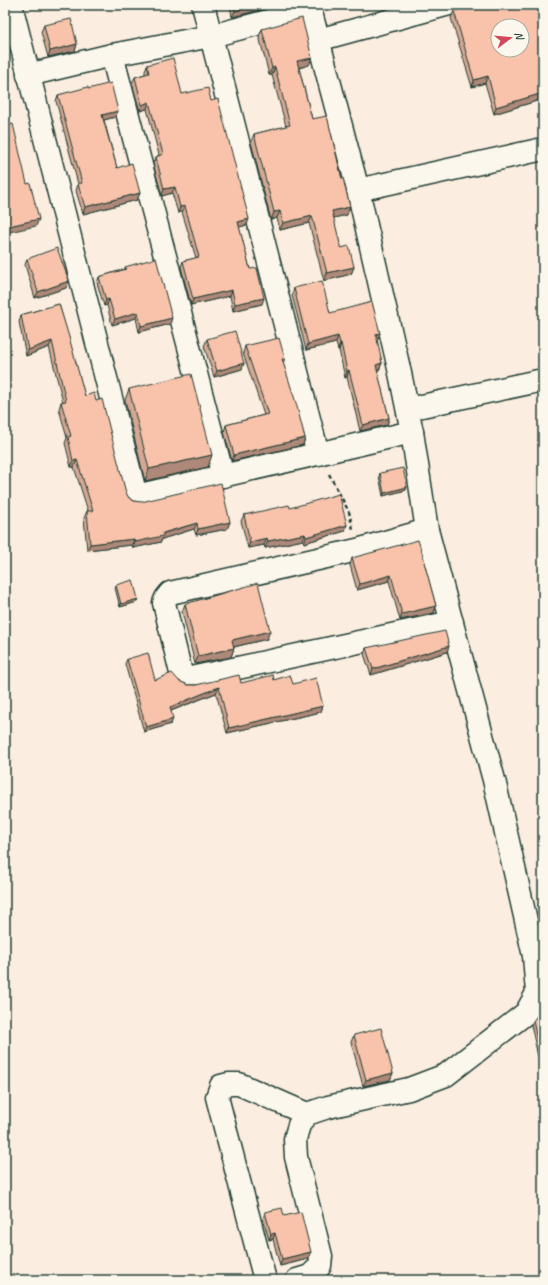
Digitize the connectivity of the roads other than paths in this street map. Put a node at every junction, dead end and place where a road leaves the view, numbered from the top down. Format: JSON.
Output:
{"nodes":[{"id":1,"x":11,"y":5,"type":"edge"},
{"id":2,"x":203,"y":5,"type":"edge"},
{"id":3,"x":446,"y":5,"type":"edge"},
{"id":4,"x":310,"y":8,"type":"edge"},
{"id":5,"x":211,"y":36,"type":"junction"},
{"id":6,"x":318,"y":40,"type":"junction"},
{"id":7,"x":112,"y":55,"type":"junction"},
{"id":8,"x":28,"y":75,"type":"junction"},
{"id":9,"x":543,"y":150,"type":"edge"},
{"id":10,"x":358,"y":190,"type":"junction"},
{"id":11,"x":543,"y":380,"type":"edge"},
{"id":12,"x":408,"y":409,"type":"junction"},
{"id":13,"x":412,"y":432,"type":"junction"},
{"id":14,"x":318,"y":454,"type":"junction"},
{"id":15,"x":223,"y":476,"type":"junction"},
{"id":16,"x":427,"y":530,"type":"junction"},
{"id":17,"x":452,"y":622,"type":"junction"},
{"id":18,"x":307,"y":1114,"type":"junction"},
{"id":19,"x":265,"y":1280,"type":"edge"},
{"id":20,"x":297,"y":1280,"type":"edge"}],
"edges":[{"from":1,"to":8,"type":"street"},
{"from":2,"to":5,"type":"street"},
{"from":3,"to":6,"type":"street"},
{"from":4,"to":5,"type":"street"},
{"from":4,"to":6,"type":"street"},
{"from":5,"to":7,"type":"street"},
{"from":5,"to":14,"type":"street"},
{"from":6,"to":10,"type":"street"},
{"from":7,"to":8,"type":"street"},
{"from":7,"to":15,"type":"street"},
{"from":8,"to":15,"type":"street"},
{"from":9,"to":10,"type":"street"},
{"from":10,"to":12,"type":"street"},
{"from":11,"to":12,"type":"street"},
{"from":12,"to":13,"type":"street"},
{"from":13,"to":14,"type":"street"},
{"from":13,"to":16,"type":"street"},
{"from":14,"to":15,"type":"street"},
{"from":16,"to":17,"type":"street"},
{"from":16,"to":17,"type":"street"},
{"from":17,"to":18,"type":"street"},
{"from":18,"to":19,"type":"street"},
{"from":18,"to":20,"type":"street"}]}
